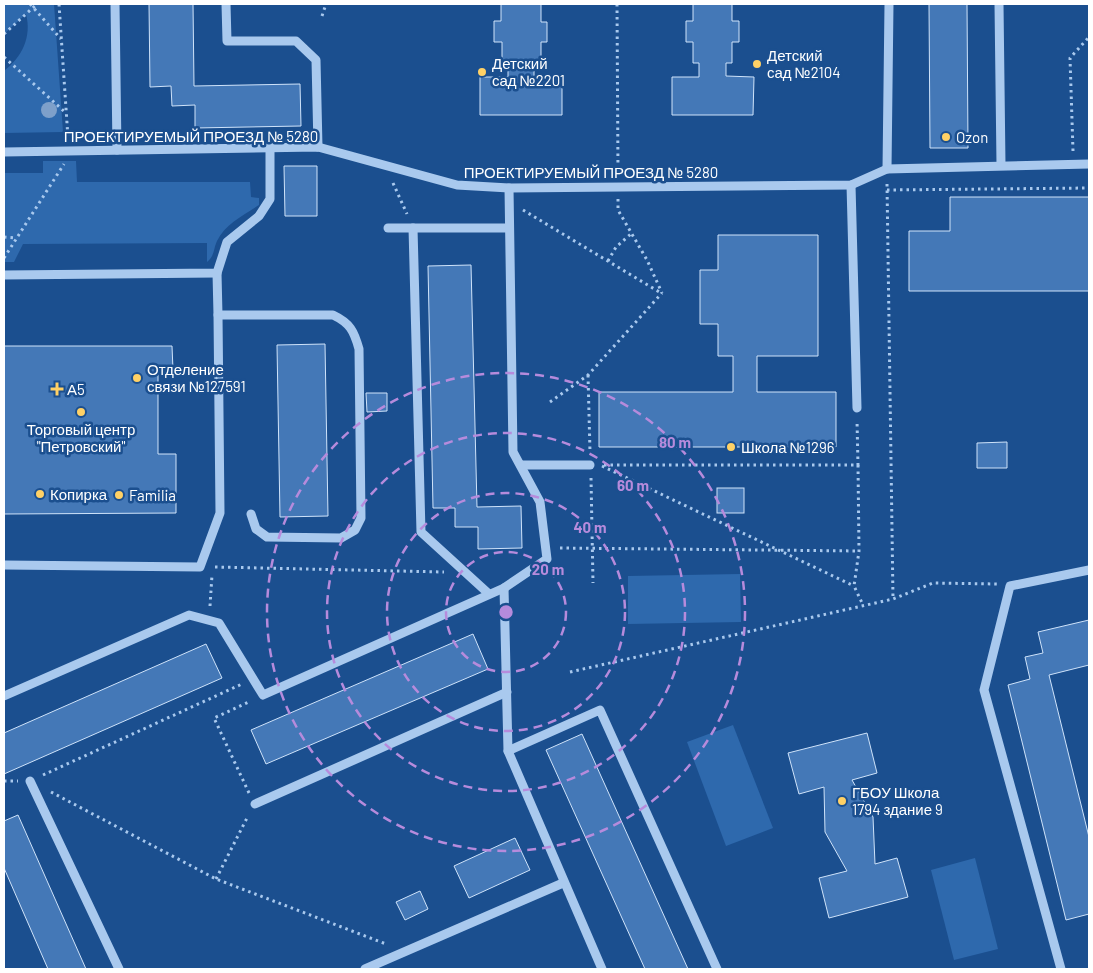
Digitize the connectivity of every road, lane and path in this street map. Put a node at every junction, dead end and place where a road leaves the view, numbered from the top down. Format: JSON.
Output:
{"nodes":[{"id":1,"x":30,"y":4,"type":"edge"},
{"id":2,"x":37,"y":4,"type":"edge"},
{"id":3,"x":115,"y":4,"type":"edge"},
{"id":4,"x":226,"y":4,"type":"edge"},
{"id":5,"x":326,"y":4,"type":"edge"},
{"id":6,"x":617,"y":4,"type":"edge"},
{"id":7,"x":889,"y":4,"type":"edge"},
{"id":8,"x":999,"y":4,"type":"edge"},
{"id":9,"x":33,"y":7,"type":"junction"},
{"id":10,"x":322,"y":16,"type":"dead end"},
{"id":11,"x":4,"y":34,"type":"edge"},
{"id":12,"x":1089,"y":37,"type":"edge"},
{"id":13,"x":62,"y":40,"type":"dead end"},
{"id":14,"x":4,"y":57,"type":"edge"},
{"id":15,"x":67,"y":113,"type":"dead end"},
{"id":16,"x":318,"y":147,"type":"junction"},
{"id":17,"x":270,"y":149,"type":"junction"},
{"id":18,"x":117,"y":150,"type":"junction"},
{"id":19,"x":4,"y":152,"type":"edge"},
{"id":20,"x":1089,"y":164,"type":"edge"},
{"id":21,"x":385,"y":165,"type":"junction"},
{"id":22,"x":1001,"y":165,"type":"junction"},
{"id":23,"x":1073,"y":165,"type":"junction"},
{"id":24,"x":887,"y":169,"type":"junction"},
{"id":25,"x":851,"y":185,"type":"junction"},
{"id":26,"x":618,"y":187,"type":"junction"},
{"id":27,"x":509,"y":188,"type":"junction"},
{"id":28,"x":1089,"y":188,"type":"edge"},
{"id":29,"x":887,"y":190,"type":"junction"},
{"id":30,"x":509,"y":202,"type":"junction"},
{"id":31,"x":388,"y":228,"type":"dead end"},
{"id":32,"x":413,"y":228,"type":"junction"},
{"id":33,"x":509,"y":228,"type":"junction"},
{"id":34,"x":632,"y":233,"type":"junction"},
{"id":35,"x":4,"y":237,"type":"edge"},
{"id":36,"x":17,"y":238,"type":"dead end"},
{"id":37,"x":608,"y":261,"type":"junction"},
{"id":38,"x":217,"y":273,"type":"junction"},
{"id":39,"x":4,"y":275,"type":"edge"},
{"id":40,"x":662,"y":293,"type":"junction"},
{"id":41,"x":218,"y":315,"type":"junction"},
{"id":42,"x":550,"y":402,"type":"dead end"},
{"id":43,"x":857,"y":408,"type":"joint"},
{"id":44,"x":858,"y":464,"type":"junction"},
{"id":45,"x":521,"y":465,"type":"junction"},
{"id":46,"x":590,"y":465,"type":"dead end"},
{"id":47,"x":251,"y":514,"type":"dead end"},
{"id":48,"x":545,"y":548,"type":"junction"},
{"id":49,"x":778,"y":550,"type":"junction"},
{"id":50,"x":859,"y":551,"type":"junction"},
{"id":51,"x":4,"y":565,"type":"edge"},
{"id":52,"x":1089,"y":570,"type":"edge"},
{"id":53,"x":464,"y":572,"type":"junction"},
{"id":54,"x":854,"y":586,"type":"junction"},
{"id":55,"x":1010,"y":586,"type":"junction"},
{"id":56,"x":504,"y":588,"type":"junction"},
{"id":57,"x":489,"y":594,"type":"junction"},
{"id":58,"x":893,"y":598,"type":"junction"},
{"id":59,"x":863,"y":605,"type":"junction"},
{"id":60,"x":209,"y":620,"type":"junction"},
{"id":61,"x":570,"y":672,"type":"dead end"},
{"id":62,"x":254,"y":678,"type":"junction"},
{"id":63,"x":507,"y":692,"type":"junction"},
{"id":64,"x":263,"y":695,"type":"junction"},
{"id":65,"x":4,"y":696,"type":"edge"},
{"id":66,"x":508,"y":752,"type":"junction"},
{"id":67,"x":30,"y":781,"type":"junction"},
{"id":68,"x":255,"y":804,"type":"junction"},
{"id":69,"x":216,"y":879,"type":"junction"},
{"id":70,"x":563,"y":883,"type":"junction"},
{"id":71,"x":407,"y":951,"type":"junction"},
{"id":72,"x":119,"y":969,"type":"edge"},
{"id":73,"x":365,"y":969,"type":"edge"},
{"id":74,"x":602,"y":969,"type":"edge"},
{"id":75,"x":717,"y":969,"type":"edge"},
{"id":76,"x":1061,"y":969,"type":"edge"}],
"edges":[{"from":1,"to":9,"type":"path"},
{"from":2,"to":9,"type":"path"},
{"from":3,"to":18,"type":"street"},
{"from":4,"to":16,"type":"street"},
{"from":5,"to":10,"type":"path"},
{"from":6,"to":26,"type":"path"},
{"from":7,"to":24,"type":"street"},
{"from":8,"to":22,"type":"street"},
{"from":9,"to":11,"type":"path"},
{"from":9,"to":13,"type":"path"},
{"from":12,"to":23,"type":"path"},
{"from":14,"to":15,"type":"path"},
{"from":16,"to":17,"type":"street","name":"ПРОЕКТИРУЕМЫЙ ПРОЕЗД № 5280"},
{"from":16,"to":21,"type":"street","name":"ПРОЕКТИРУЕМЫЙ ПРОЕЗД № 5280"},
{"from":17,"to":18,"type":"street","name":"ПРОЕКТИРУЕМЫЙ ПРОЕЗД № 5280"},
{"from":17,"to":38,"type":"street"},
{"from":18,"to":19,"type":"street","name":"ПРОЕКТИРУЕМЫЙ ПРОЕЗД № 5280"},
{"from":20,"to":23,"type":"street","name":"ПРОЕКТИРУЕМЫЙ ПРОЕЗД № 5280"},
{"from":21,"to":27,"type":"street","name":"ПРОЕКТИРУЕМЫЙ ПРОЕЗД № 5280"},
{"from":21,"to":32,"type":"path"},
{"from":22,"to":23,"type":"street","name":"ПРОЕКТИРУЕМЫЙ ПРОЕЗД № 5280"},
{"from":22,"to":24,"type":"street","name":"ПРОЕКТИРУЕМЫЙ ПРОЕЗД № 5280"},
{"from":24,"to":25,"type":"street","name":"ПРОЕКТИРУЕМЫЙ ПРОЕЗД № 5280"},
{"from":24,"to":29,"type":"path"},
{"from":25,"to":26,"type":"street","name":"ПРОЕКТИРУЕМЫЙ ПРОЕЗД № 5280"},
{"from":25,"to":43,"type":"street"},
{"from":26,"to":27,"type":"street","name":"ПРОЕКТИРУЕМЫЙ ПРОЕЗД № 5280"},
{"from":26,"to":34,"type":"path"},
{"from":27,"to":30,"type":"street"},
{"from":28,"to":29,"type":"path"},
{"from":29,"to":58,"type":"path"},
{"from":30,"to":33,"type":"street"},
{"from":30,"to":37,"type":"path"},
{"from":31,"to":32,"type":"street"},
{"from":32,"to":33,"type":"street"},
{"from":32,"to":53,"type":"street"},
{"from":33,"to":45,"type":"street"},
{"from":34,"to":37,"type":"path"},
{"from":34,"to":40,"type":"path"},
{"from":35,"to":36,"type":"path"},
{"from":37,"to":40,"type":"path"},
{"from":38,"to":39,"type":"street"},
{"from":38,"to":41,"type":"street"},
{"from":40,"to":42,"type":"path"},
{"from":41,"to":47,"type":"street"},
{"from":41,"to":51,"type":"street"},
{"from":43,"to":44,"type":"path"},
{"from":44,"to":49,"type":"path"},
{"from":44,"to":50,"type":"path"},
{"from":45,"to":46,"type":"street"},
{"from":45,"to":48,"type":"street"},
{"from":48,"to":49,"type":"path"},
{"from":48,"to":56,"type":"street"},
{"from":49,"to":50,"type":"path"},
{"from":49,"to":54,"type":"path"},
{"from":50,"to":54,"type":"path"},
{"from":52,"to":55,"type":"street"},
{"from":53,"to":57,"type":"street"},
{"from":53,"to":60,"type":"path"},
{"from":54,"to":59,"type":"path"},
{"from":55,"to":58,"type":"path"},
{"from":55,"to":76,"type":"street"},
{"from":56,"to":57,"type":"street"},
{"from":56,"to":63,"type":"street"},
{"from":57,"to":64,"type":"street"},
{"from":58,"to":59,"type":"path"},
{"from":59,"to":61,"type":"path"},
{"from":60,"to":62,"type":"street"},
{"from":60,"to":65,"type":"street"},
{"from":62,"to":64,"type":"street"},
{"from":62,"to":67,"type":"path"},
{"from":63,"to":66,"type":"street"},
{"from":63,"to":68,"type":"street"},
{"from":64,"to":68,"type":"path"},
{"from":66,"to":70,"type":"street"},
{"from":66,"to":75,"type":"street"},
{"from":67,"to":69,"type":"path"},
{"from":67,"to":72,"type":"street"},
{"from":68,"to":69,"type":"path"},
{"from":69,"to":71,"type":"path"},
{"from":70,"to":71,"type":"street"},
{"from":70,"to":74,"type":"street"},
{"from":71,"to":73,"type":"street"}]}
